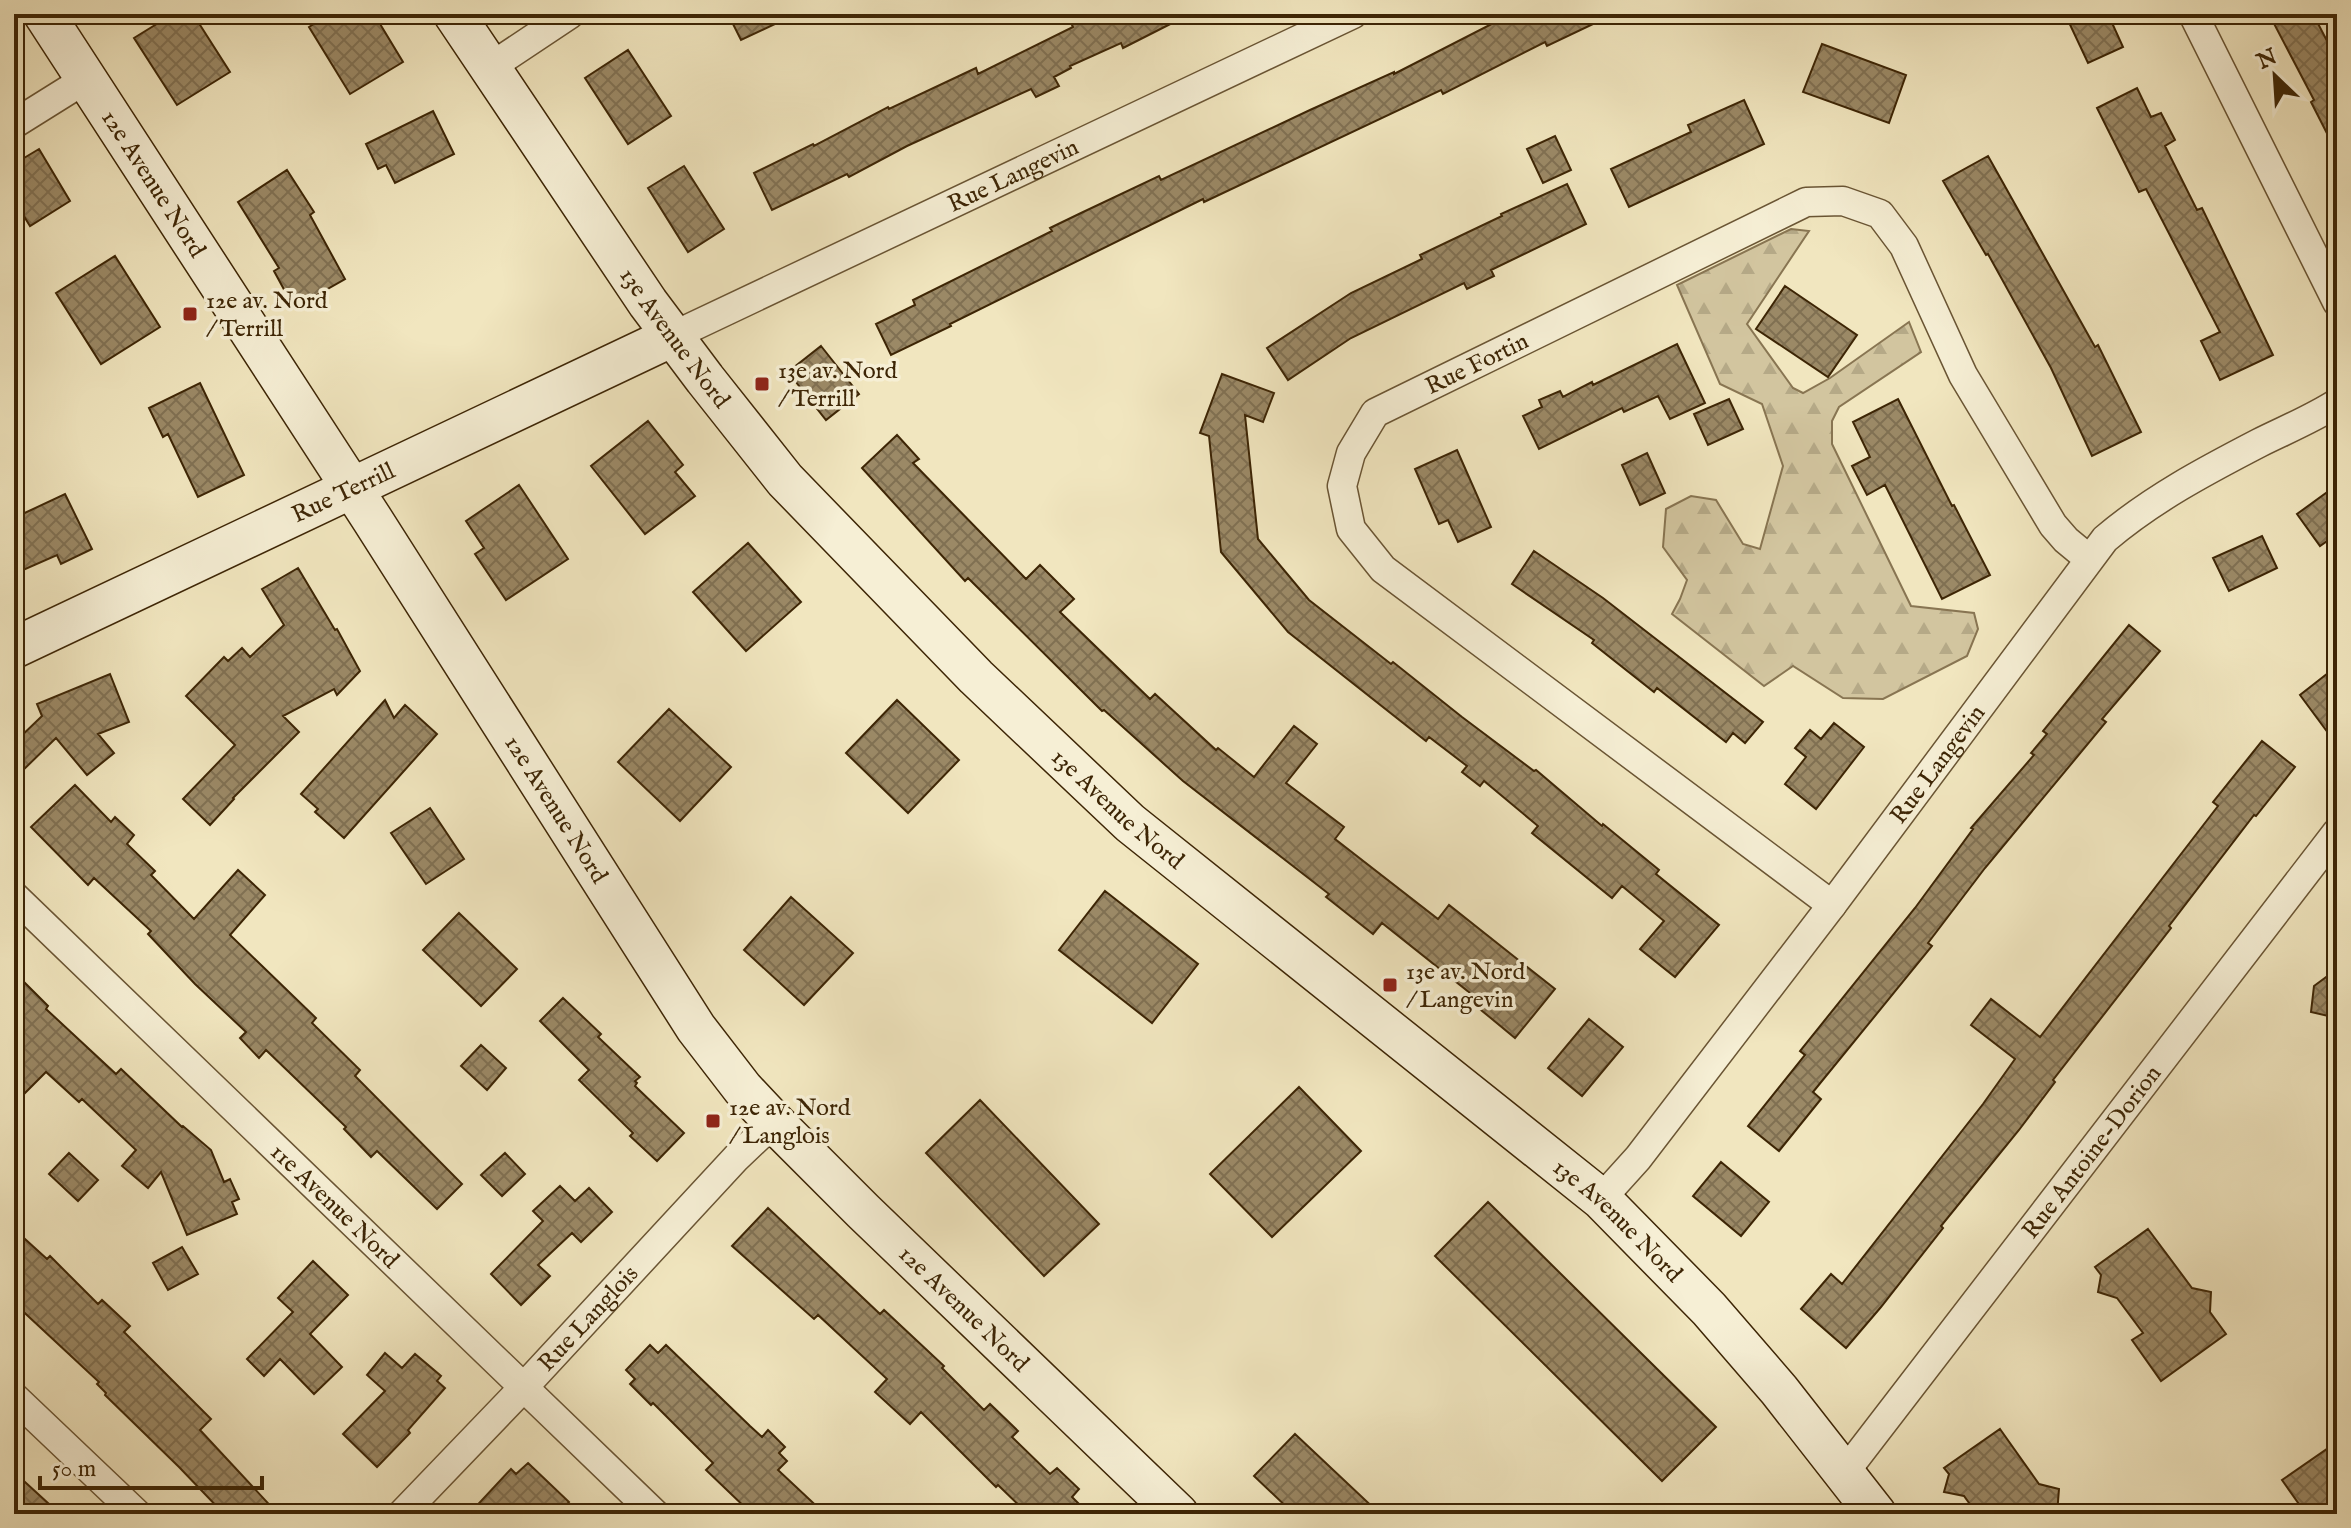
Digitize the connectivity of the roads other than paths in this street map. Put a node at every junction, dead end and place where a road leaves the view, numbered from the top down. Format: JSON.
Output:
{"nodes":[{"id":1,"x":44,"y":14,"type":"edge"},
{"id":2,"x":454,"y":14,"type":"edge"},
{"id":3,"x":570,"y":14,"type":"edge"},
{"id":4,"x":1353,"y":14,"type":"edge"},
{"id":5,"x":2193,"y":14,"type":"edge"},
{"id":6,"x":489,"y":68,"type":"junction"},
{"id":7,"x":86,"y":79,"type":"junction"},
{"id":8,"x":15,"y":123,"type":"edge"},
{"id":9,"x":2337,"y":302,"type":"edge"},
{"id":10,"x":673,"y":336,"type":"junction"},
{"id":11,"x":2337,"y":403,"type":"edge"},
{"id":12,"x":352,"y":488,"type":"junction"},
{"id":13,"x":2089,"y":559,"type":"junction"},
{"id":14,"x":14,"y":648,"type":"edge"},
{"id":15,"x":2337,"y":832,"type":"edge"},
{"id":16,"x":14,"y":896,"type":"edge"},
{"id":17,"x":1832,"y":905,"type":"junction"},
{"id":18,"x":774,"y":1122,"type":"junction"},
{"id":19,"x":1601,"y":1199,"type":"junction"},
{"id":20,"x":523,"y":1388,"type":"junction"},
{"id":21,"x":14,"y":1397,"type":"edge"},
{"id":22,"x":1845,"y":1472,"type":"junction"},
{"id":23,"x":137,"y":1514,"type":"edge"},
{"id":24,"x":402,"y":1514,"type":"edge"},
{"id":25,"x":655,"y":1514,"type":"edge"},
{"id":26,"x":1178,"y":1514,"type":"edge"},
{"id":27,"x":1876,"y":1514,"type":"edge"}],
"edges":[{"from":1,"to":7,"type":"main road","name":"12e Avenue Nord"},
{"from":2,"to":6,"type":"main road","name":"13e Avenue Nord"},
{"from":3,"to":6,"type":"street"},
{"from":4,"to":10,"type":"street","name":"Rue Langevin"},
{"from":5,"to":9,"type":"street"},
{"from":6,"to":10,"type":"main road","name":"13e Avenue Nord"},
{"from":7,"to":8,"type":"street"},
{"from":7,"to":12,"type":"main road","name":"12e Avenue Nord"},
{"from":10,"to":12,"type":"main road","name":"Rue Terrill"},
{"from":10,"to":19,"type":"main road","name":"13e Avenue Nord"},
{"from":11,"to":13,"type":"street","name":"Rue Langevin"},
{"from":12,"to":14,"type":"main road","name":"Rue Terrill"},
{"from":12,"to":18,"type":"main road","name":"12e Avenue Nord"},
{"from":13,"to":17,"type":"street","name":"Rue Langevin"},
{"from":13,"to":17,"type":"street","name":"Rue Fortin"},
{"from":15,"to":22,"type":"street","name":"Rue Antoine-Dorion"},
{"from":16,"to":20,"type":"street","name":"11e Avenue Nord"},
{"from":17,"to":19,"type":"street","name":"Rue Langevin"},
{"from":18,"to":20,"type":"street","name":"Rue Langlois"},
{"from":18,"to":26,"type":"main road","name":"12e Avenue Nord"},
{"from":19,"to":22,"type":"main road","name":"13e Avenue Nord"},
{"from":20,"to":24,"type":"street","name":"Rue Langlois"},
{"from":20,"to":25,"type":"street","name":"11e Avenue Nord"},
{"from":21,"to":23,"type":"street"},
{"from":22,"to":27,"type":"main road","name":"13e Avenue Nord"}]}
